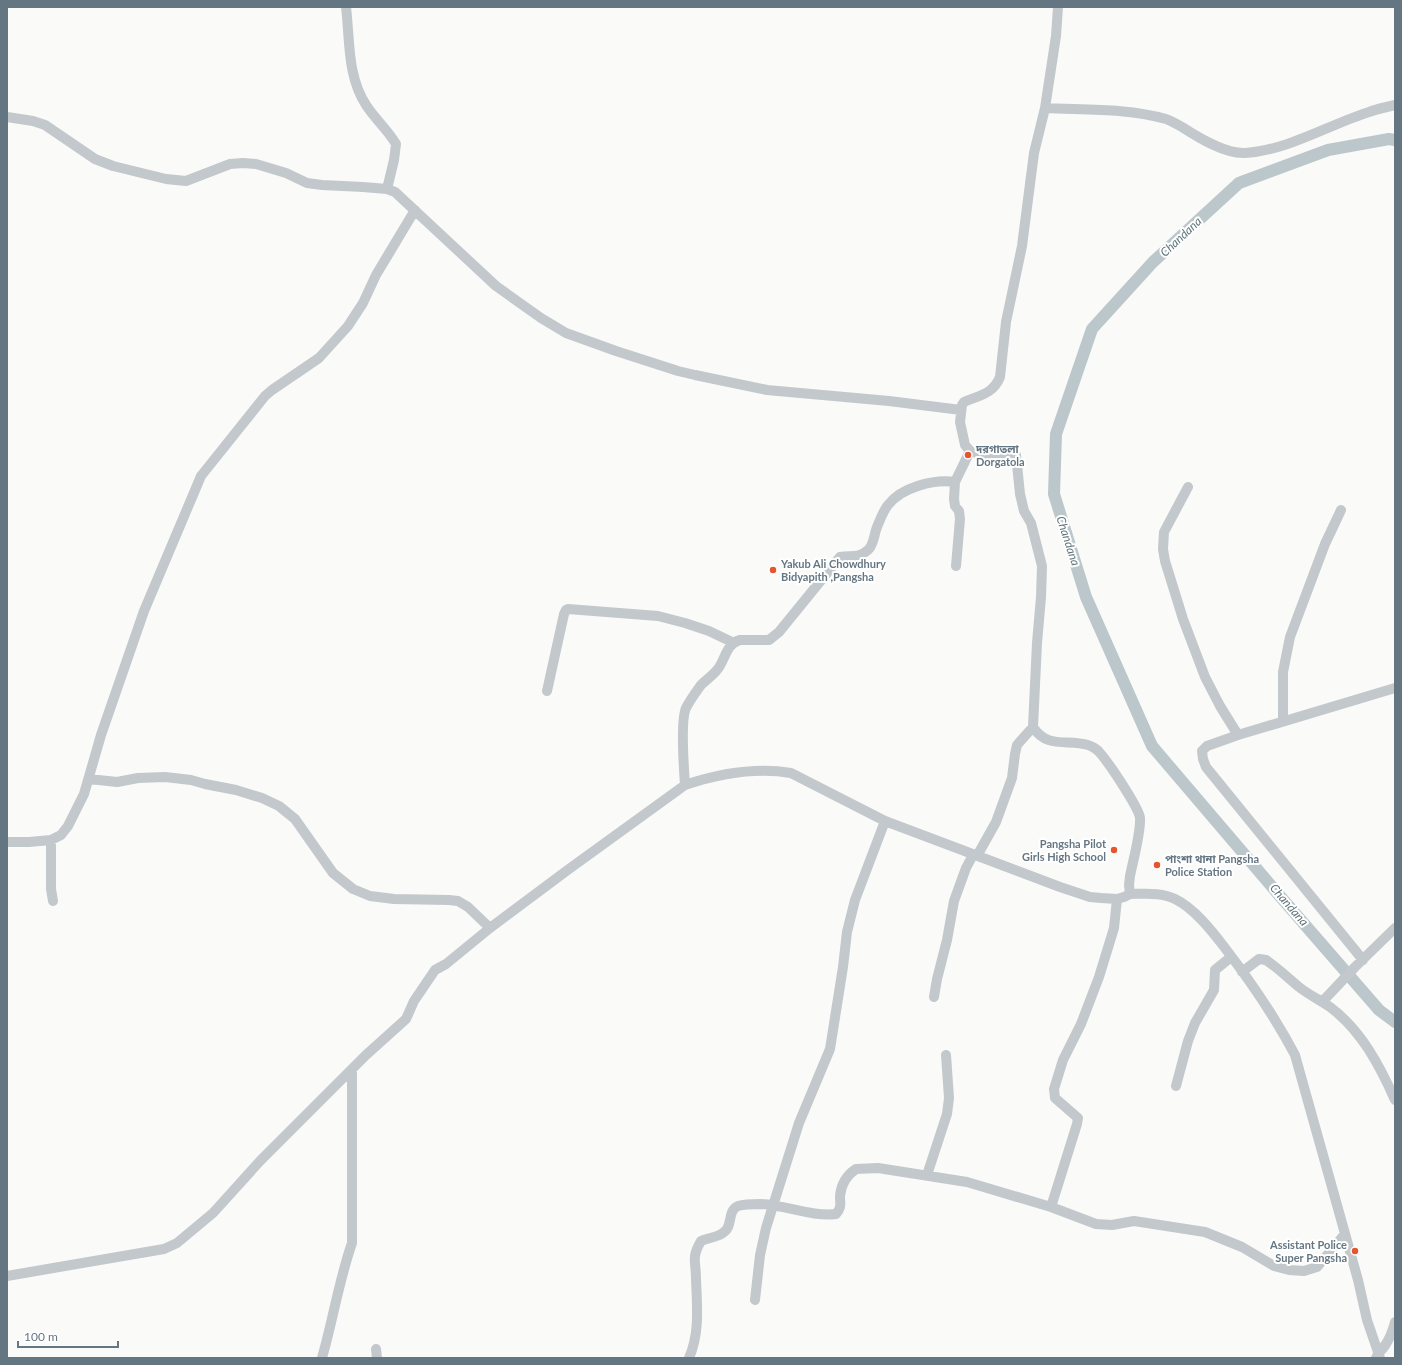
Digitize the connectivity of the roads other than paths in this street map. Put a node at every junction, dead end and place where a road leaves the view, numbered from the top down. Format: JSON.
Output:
{"nodes":[{"id":1,"x":346,"y":7,"type":"edge"},
{"id":2,"x":1058,"y":7,"type":"edge"},
{"id":3,"x":1395,"y":105,"type":"edge"},
{"id":4,"x":1045,"y":108,"type":"junction"},
{"id":5,"x":7,"y":117,"type":"edge"},
{"id":6,"x":387,"y":189,"type":"junction"},
{"id":7,"x":415,"y":210,"type":"junction"},
{"id":8,"x":961,"y":410,"type":"junction"},
{"id":9,"x":970,"y":451,"type":"junction"},
{"id":10,"x":955,"y":482,"type":"junction"},
{"id":11,"x":1188,"y":487,"type":"dead end"},
{"id":12,"x":1341,"y":510,"type":"dead end"},
{"id":13,"x":956,"y":566,"type":"dead end"},
{"id":14,"x":734,"y":643,"type":"junction"},
{"id":15,"x":1395,"y":688,"type":"edge"},
{"id":16,"x":547,"y":691,"type":"dead end"},
{"id":17,"x":1283,"y":721,"type":"junction"},
{"id":18,"x":1033,"y":727,"type":"junction"},
{"id":19,"x":1238,"y":735,"type":"junction"},
{"id":20,"x":89,"y":779,"type":"junction"},
{"id":21,"x":685,"y":785,"type":"junction"},
{"id":22,"x":885,"y":821,"type":"junction"},
{"id":23,"x":51,"y":840,"type":"junction"},
{"id":24,"x":7,"y":842,"type":"edge"},
{"id":25,"x":975,"y":856,"type":"junction"},
{"id":26,"x":1130,"y":894,"type":"junction"},
{"id":27,"x":1117,"y":899,"type":"junction"},
{"id":28,"x":53,"y":901,"type":"dead end"},
{"id":29,"x":490,"y":928,"type":"junction"},
{"id":30,"x":1395,"y":928,"type":"edge"},
{"id":31,"x":1231,"y":957,"type":"junction"},
{"id":32,"x":1359,"y":963,"type":"junction"},
{"id":33,"x":1242,"y":972,"type":"junction"},
{"id":34,"x":934,"y":997,"type":"dead end"},
{"id":35,"x":1322,"y":1002,"type":"junction"},
{"id":36,"x":946,"y":1055,"type":"dead end"},
{"id":37,"x":352,"y":1070,"type":"junction"},
{"id":38,"x":1176,"y":1086,"type":"dead end"},
{"id":39,"x":1395,"y":1100,"type":"edge"},
{"id":40,"x":927,"y":1175,"type":"junction"},
{"id":41,"x":774,"y":1205,"type":"junction"},
{"id":42,"x":1051,"y":1208,"type":"junction"},
{"id":43,"x":1345,"y":1234,"type":"junction"},
{"id":44,"x":7,"y":1276,"type":"edge"},
{"id":45,"x":755,"y":1300,"type":"dead end"},
{"id":46,"x":1395,"y":1322,"type":"edge"},
{"id":47,"x":1378,"y":1356,"type":"edge"},
{"id":48,"x":322,"y":1358,"type":"edge"},
{"id":49,"x":689,"y":1358,"type":"edge"}],
"edges":[{"from":1,"to":6,"type":"street"},
{"from":2,"to":4,"type":"street"},
{"from":3,"to":4,"type":"street"},
{"from":4,"to":8,"type":"street"},
{"from":5,"to":6,"type":"street"},
{"from":6,"to":7,"type":"street"},
{"from":7,"to":8,"type":"street"},
{"from":7,"to":20,"type":"street"},
{"from":8,"to":9,"type":"street"},
{"from":9,"to":10,"type":"street"},
{"from":9,"to":18,"type":"street"},
{"from":10,"to":13,"type":"street"},
{"from":10,"to":14,"type":"street"},
{"from":11,"to":19,"type":"street"},
{"from":12,"to":17,"type":"street"},
{"from":14,"to":16,"type":"street"},
{"from":14,"to":21,"type":"street"},
{"from":15,"to":17,"type":"street"},
{"from":17,"to":19,"type":"street"},
{"from":18,"to":25,"type":"street"},
{"from":18,"to":26,"type":"street"},
{"from":19,"to":32,"type":"street"},
{"from":20,"to":23,"type":"street"},
{"from":20,"to":29,"type":"street"},
{"from":21,"to":22,"type":"street"},
{"from":21,"to":29,"type":"street"},
{"from":22,"to":25,"type":"street"},
{"from":22,"to":41,"type":"street"},
{"from":23,"to":24,"type":"street"},
{"from":23,"to":28,"type":"street"},
{"from":25,"to":27,"type":"street"},
{"from":25,"to":34,"type":"street"},
{"from":26,"to":27,"type":"street"},
{"from":26,"to":31,"type":"street"},
{"from":27,"to":42,"type":"street"},
{"from":29,"to":37,"type":"street"},
{"from":30,"to":32,"type":"street"},
{"from":31,"to":33,"type":"street"},
{"from":31,"to":38,"type":"street"},
{"from":32,"to":35,"type":"street"},
{"from":33,"to":35,"type":"street"},
{"from":33,"to":43,"type":"street"},
{"from":35,"to":39,"type":"street"},
{"from":36,"to":40,"type":"street"},
{"from":37,"to":44,"type":"street"},
{"from":37,"to":48,"type":"street"},
{"from":40,"to":41,"type":"street"},
{"from":40,"to":42,"type":"street"},
{"from":41,"to":45,"type":"street"},
{"from":41,"to":49,"type":"street"},
{"from":42,"to":43,"type":"street"},
{"from":43,"to":47,"type":"street"},
{"from":46,"to":47,"type":"street"}]}
